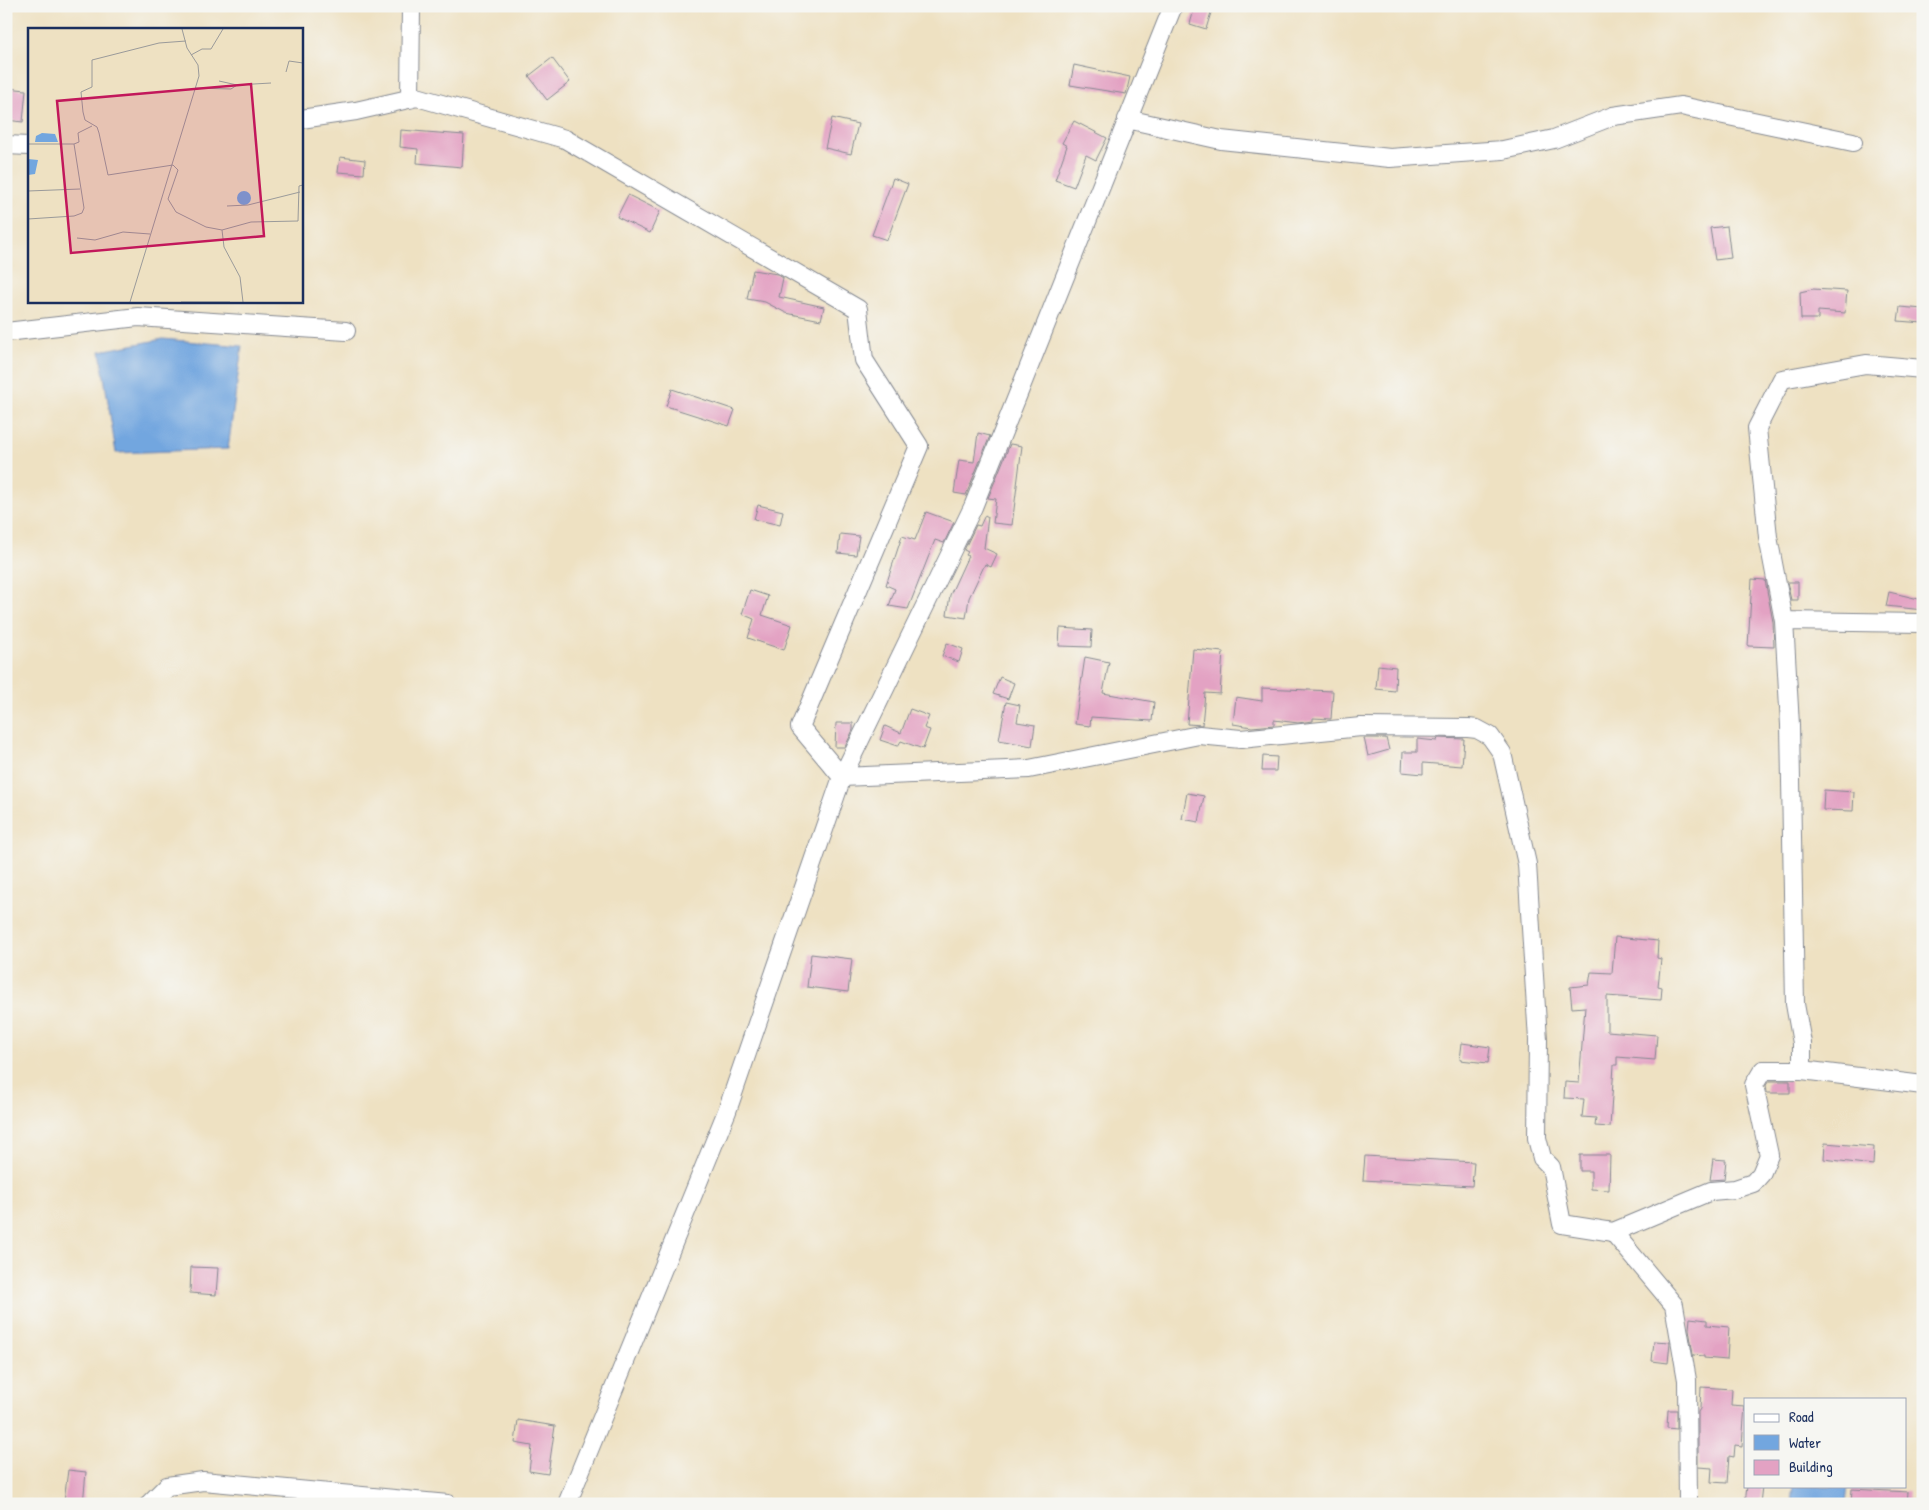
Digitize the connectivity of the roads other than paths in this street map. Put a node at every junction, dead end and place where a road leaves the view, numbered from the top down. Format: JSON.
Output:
{"nodes":[{"id":1,"x":411,"y":6,"type":"edge"},
{"id":2,"x":1173,"y":6,"type":"edge"},
{"id":3,"x":410,"y":99,"type":"junction"},
{"id":4,"x":302,"y":119,"type":"edge"},
{"id":5,"x":1127,"y":119,"type":"junction"},
{"id":6,"x":1853,"y":142,"type":"dead end"},
{"id":7,"x":6,"y":145,"type":"edge"},
{"id":8,"x":28,"y":146,"type":"edge"},
{"id":9,"x":346,"y":331,"type":"dead end"},
{"id":10,"x":6,"y":332,"type":"edge"},
{"id":11,"x":1923,"y":369,"type":"edge"},
{"id":12,"x":1784,"y":621,"type":"junction"},
{"id":13,"x":1923,"y":623,"type":"edge"},
{"id":14,"x":842,"y":777,"type":"junction"},
{"id":15,"x":1802,"y":1070,"type":"junction"},
{"id":16,"x":1923,"y":1085,"type":"edge"},
{"id":17,"x":1613,"y":1232,"type":"junction"},
{"id":18,"x":150,"y":1504,"type":"edge"},
{"id":19,"x":448,"y":1504,"type":"edge"},
{"id":20,"x":567,"y":1504,"type":"edge"},
{"id":21,"x":1688,"y":1504,"type":"edge"}],
"edges":[{"from":1,"to":3,"type":"street"},
{"from":2,"to":5,"type":"street"},
{"from":3,"to":4,"type":"street"},
{"from":3,"to":14,"type":"street"},
{"from":5,"to":6,"type":"street"},
{"from":5,"to":14,"type":"street"},
{"from":7,"to":8,"type":"street"},
{"from":9,"to":10,"type":"street"},
{"from":11,"to":12,"type":"street"},
{"from":12,"to":13,"type":"street"},
{"from":12,"to":15,"type":"street"},
{"from":14,"to":17,"type":"street"},
{"from":14,"to":20,"type":"street"},
{"from":15,"to":16,"type":"street"},
{"from":15,"to":17,"type":"street"},
{"from":17,"to":21,"type":"street"},
{"from":18,"to":19,"type":"street"}]}
